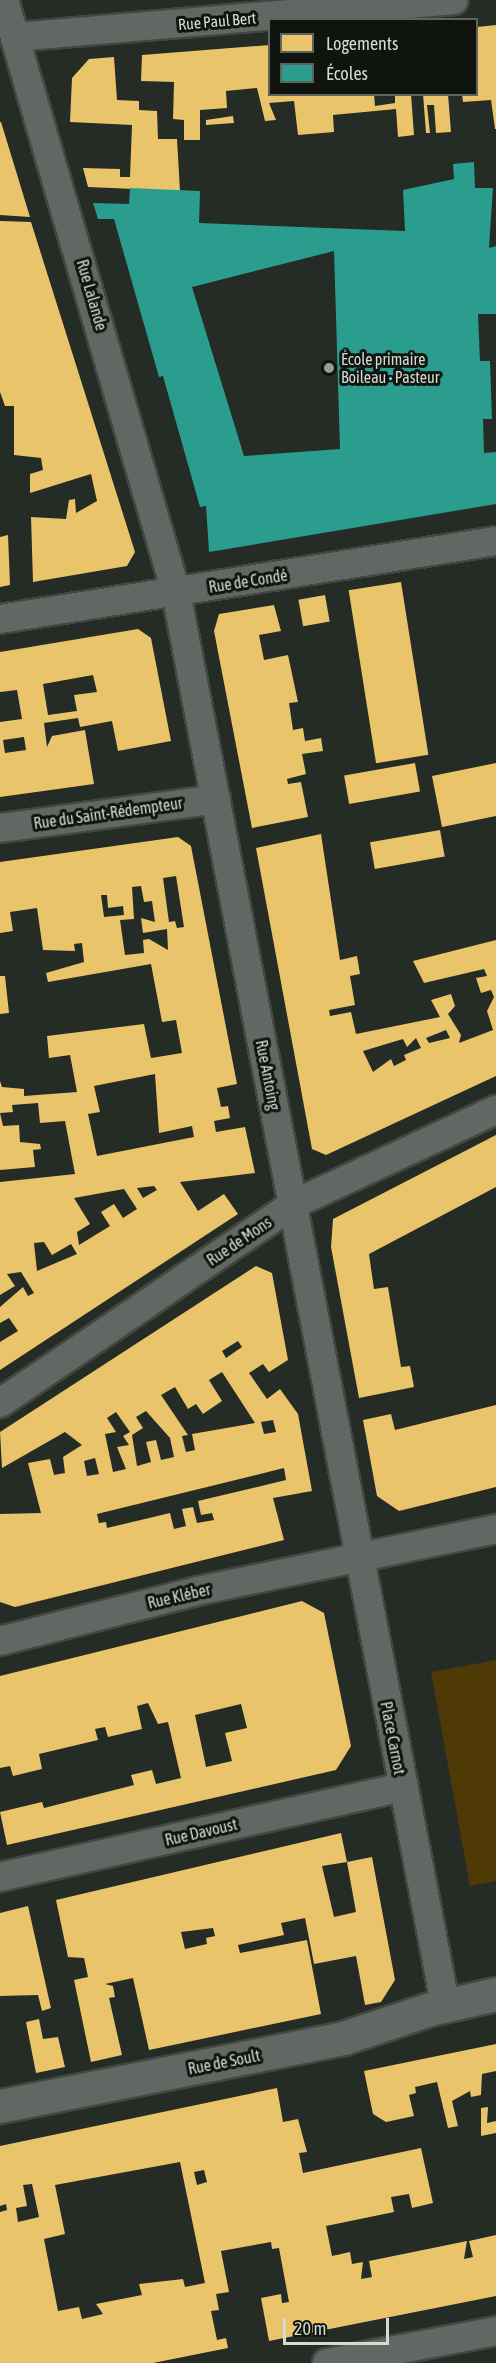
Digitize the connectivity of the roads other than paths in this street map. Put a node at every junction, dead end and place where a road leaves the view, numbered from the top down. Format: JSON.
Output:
{"nodes":[{"id":1,"x":4,"y":0,"type":"edge"},
{"id":2,"x":453,"y":0,"type":"edge"},
{"id":3,"x":16,"y":37,"type":"junction"},
{"id":4,"x":496,"y":541,"type":"edge"},
{"id":5,"x":176,"y":592,"type":"junction"},
{"id":6,"x":0,"y":619,"type":"edge"},
{"id":7,"x":216,"y":799,"type":"junction"},
{"id":8,"x":0,"y":828,"type":"edge"},
{"id":9,"x":496,"y":1110,"type":"edge"},
{"id":10,"x":292,"y":1205,"type":"junction"},
{"id":11,"x":0,"y":1403,"type":"edge"},
{"id":12,"x":496,"y":1529,"type":"edge"},
{"id":13,"x":359,"y":1559,"type":"junction"},
{"id":14,"x":0,"y":1641,"type":"edge"},
{"id":15,"x":402,"y":1787,"type":"junction"},
{"id":16,"x":0,"y":1878,"type":"edge"},
{"id":17,"x":496,"y":1994,"type":"edge"},
{"id":18,"x":445,"y":2004,"type":"junction"},
{"id":19,"x":0,"y":2106,"type":"edge"},
{"id":20,"x":496,"y":2331,"type":"edge"},
{"id":21,"x":327,"y":2363,"type":"edge"}],
"edges":[{"from":1,"to":3,"type":"street","name":"Rue Lalande"},
{"from":2,"to":3,"type":"street","name":"Rue Paul Bert"},
{"from":3,"to":5,"type":"street","name":"Rue Lalande"},
{"from":4,"to":5,"type":"street","name":"Rue de Condé"},
{"from":5,"to":6,"type":"street","name":"Rue de Condé"},
{"from":5,"to":7,"type":"street","name":"Rue Antoing"},
{"from":7,"to":8,"type":"street","name":"Rue du Saint-Rédempteur"},
{"from":7,"to":10,"type":"street","name":"Rue Antoing"},
{"from":9,"to":10,"type":"street","name":"Rue de Mons"},
{"from":10,"to":11,"type":"street","name":"Rue de Mons"},
{"from":10,"to":13,"type":"street","name":"Rue Antoing"},
{"from":12,"to":13,"type":"street"},
{"from":13,"to":14,"type":"street","name":"Rue Kléber"},
{"from":13,"to":15,"type":"street","name":"Place Carnot"},
{"from":15,"to":16,"type":"street","name":"Rue Davoust"},
{"from":15,"to":18,"type":"street","name":"Place Carnot"},
{"from":17,"to":18,"type":"street"},
{"from":18,"to":19,"type":"street","name":"Rue de Soult"},
{"from":20,"to":21,"type":"street"}]}
